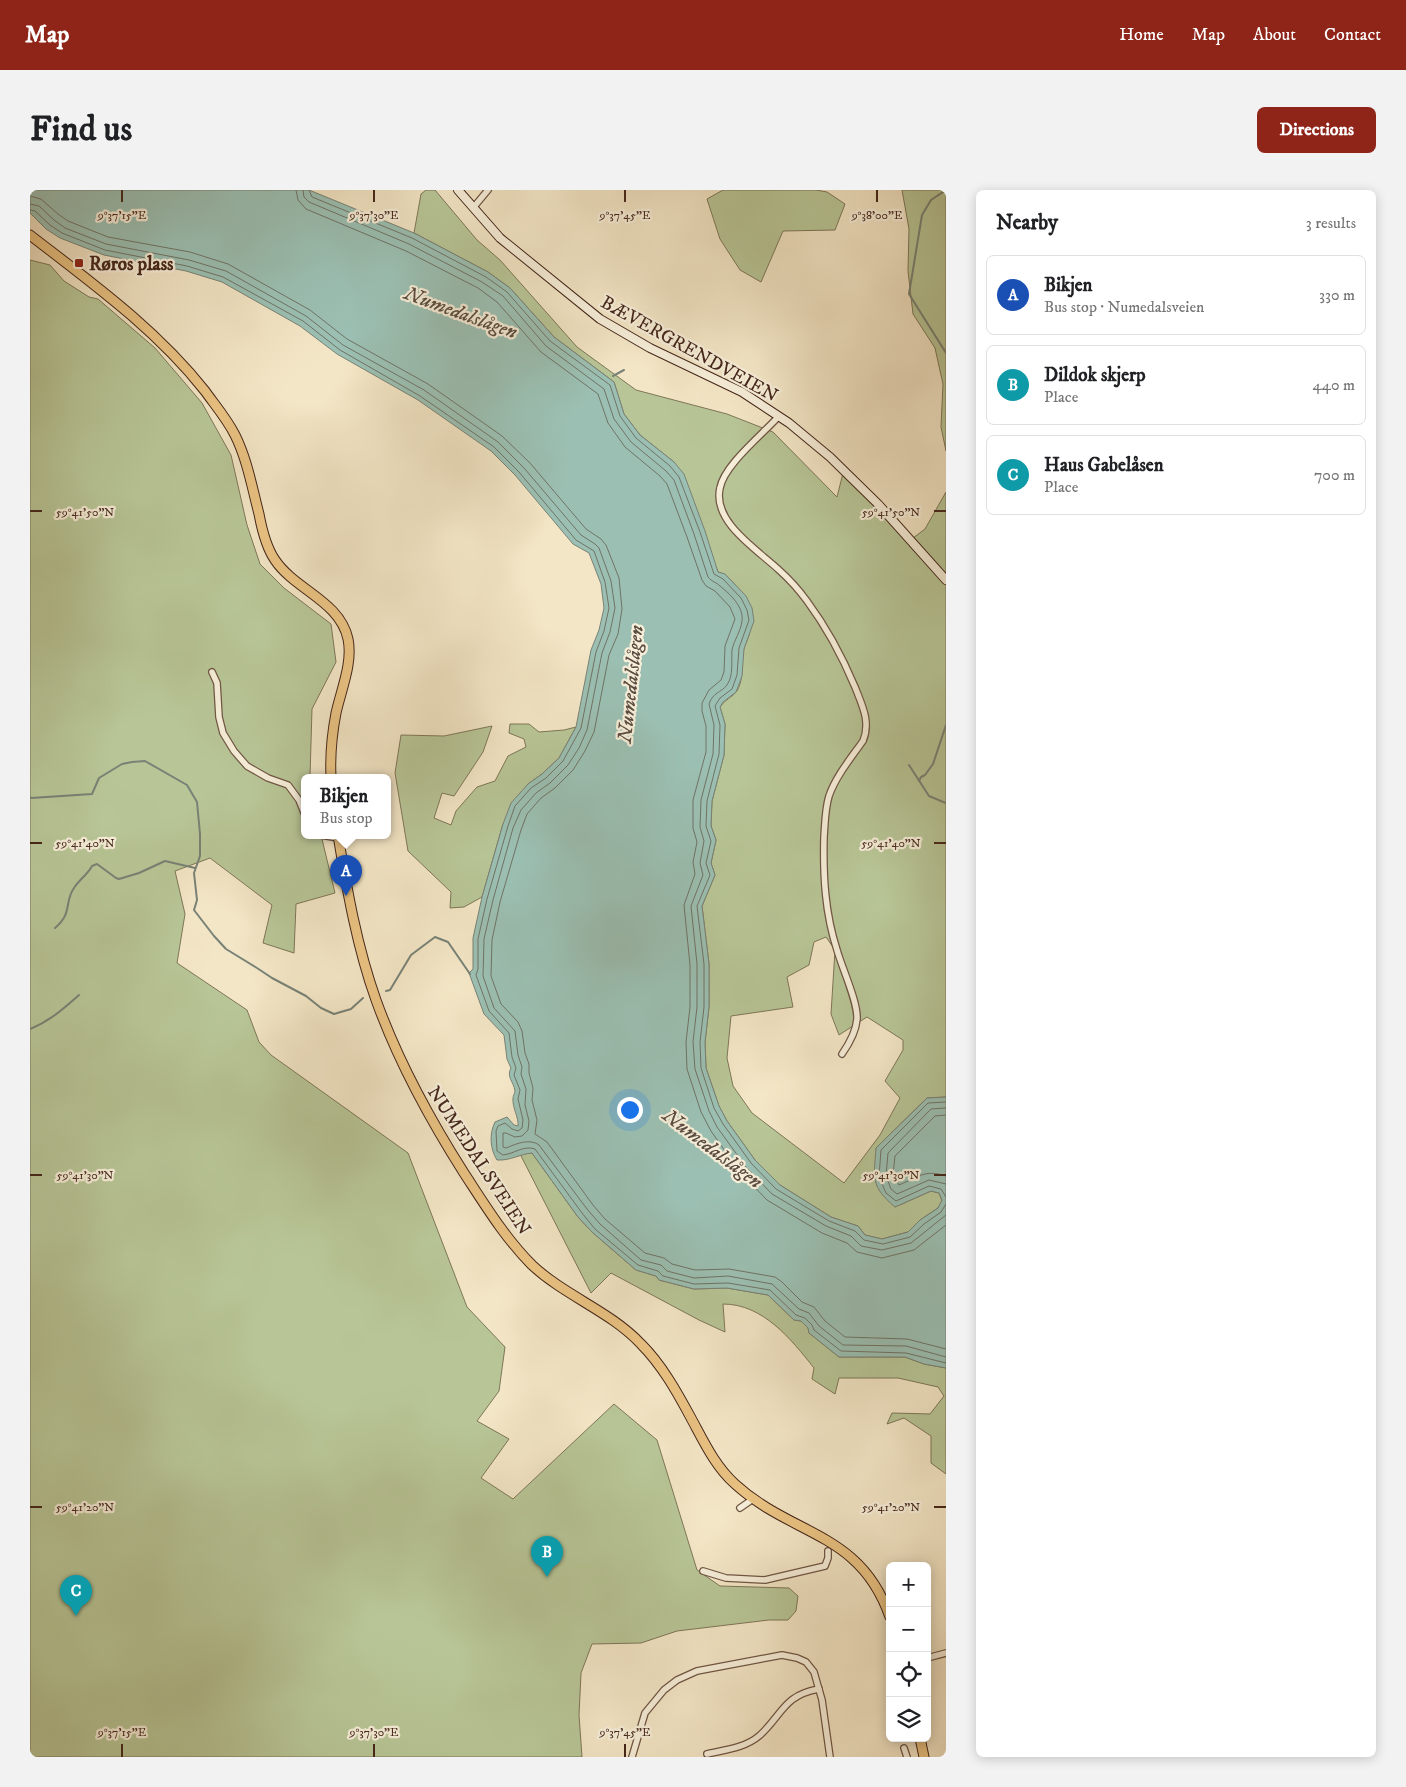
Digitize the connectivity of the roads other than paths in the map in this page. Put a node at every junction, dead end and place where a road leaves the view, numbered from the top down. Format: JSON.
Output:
{"nodes":[{"id":1,"x":458,"y":190,"type":"edge"},
{"id":2,"x":488,"y":190,"type":"edge"},
{"id":3,"x":473,"y":208,"type":"junction"},
{"id":4,"x":30,"y":235,"type":"edge"},
{"id":5,"x":779,"y":416,"type":"junction"},
{"id":6,"x":946,"y":580,"type":"edge"},
{"id":7,"x":212,"y":672,"type":"dead end"},
{"id":8,"x":331,"y":774,"type":"edge"},
{"id":9,"x":301,"y":805,"type":"edge"},
{"id":10,"x":339,"y":839,"type":"edge"},
{"id":11,"x":842,"y":1054,"type":"dead end"},
{"id":12,"x":753,"y":1499,"type":"junction"},
{"id":13,"x":740,"y":1508,"type":"dead end"},
{"id":14,"x":828,"y":1551,"type":"dead end"},
{"id":15,"x":702,"y":1571,"type":"dead end"},
{"id":16,"x":886,"y":1609,"type":"edge"},
{"id":17,"x":946,"y":1653,"type":"edge"},
{"id":18,"x":931,"y":1657,"type":"edge"},
{"id":19,"x":819,"y":1690,"type":"junction"},
{"id":20,"x":921,"y":1742,"type":"edge"},
{"id":21,"x":904,"y":1748,"type":"dead end"},
{"id":22,"x":707,"y":1754,"type":"dead end"},
{"id":23,"x":632,"y":1757,"type":"edge"},
{"id":24,"x":830,"y":1757,"type":"edge"},
{"id":25,"x":907,"y":1757,"type":"edge"},
{"id":26,"x":924,"y":1757,"type":"edge"}],
"edges":[{"from":1,"to":3,"type":"main road","name":"BÆVERGRENDVEIEN"},
{"from":2,"to":3,"type":"street"},
{"from":3,"to":5,"type":"main road","name":"BÆVERGRENDVEIEN"},
{"from":4,"to":8,"type":"main road"},
{"from":5,"to":6,"type":"main road","name":"BÆVERGRENDVEIEN"},
{"from":5,"to":11,"type":"street"},
{"from":7,"to":9,"type":"street"},
{"from":10,"to":12,"type":"main road","name":"NUMEDALSVEIEN"},
{"from":12,"to":13,"type":"street"},
{"from":12,"to":16,"type":"main road","name":"NUMEDALSVEIEN"},
{"from":14,"to":15,"type":"street"},
{"from":17,"to":18,"type":"street"},
{"from":19,"to":22,"type":"street"},
{"from":19,"to":23,"type":"street"},
{"from":19,"to":24,"type":"street"},
{"from":20,"to":26,"type":"main road"},
{"from":21,"to":25,"type":"street"}]}
